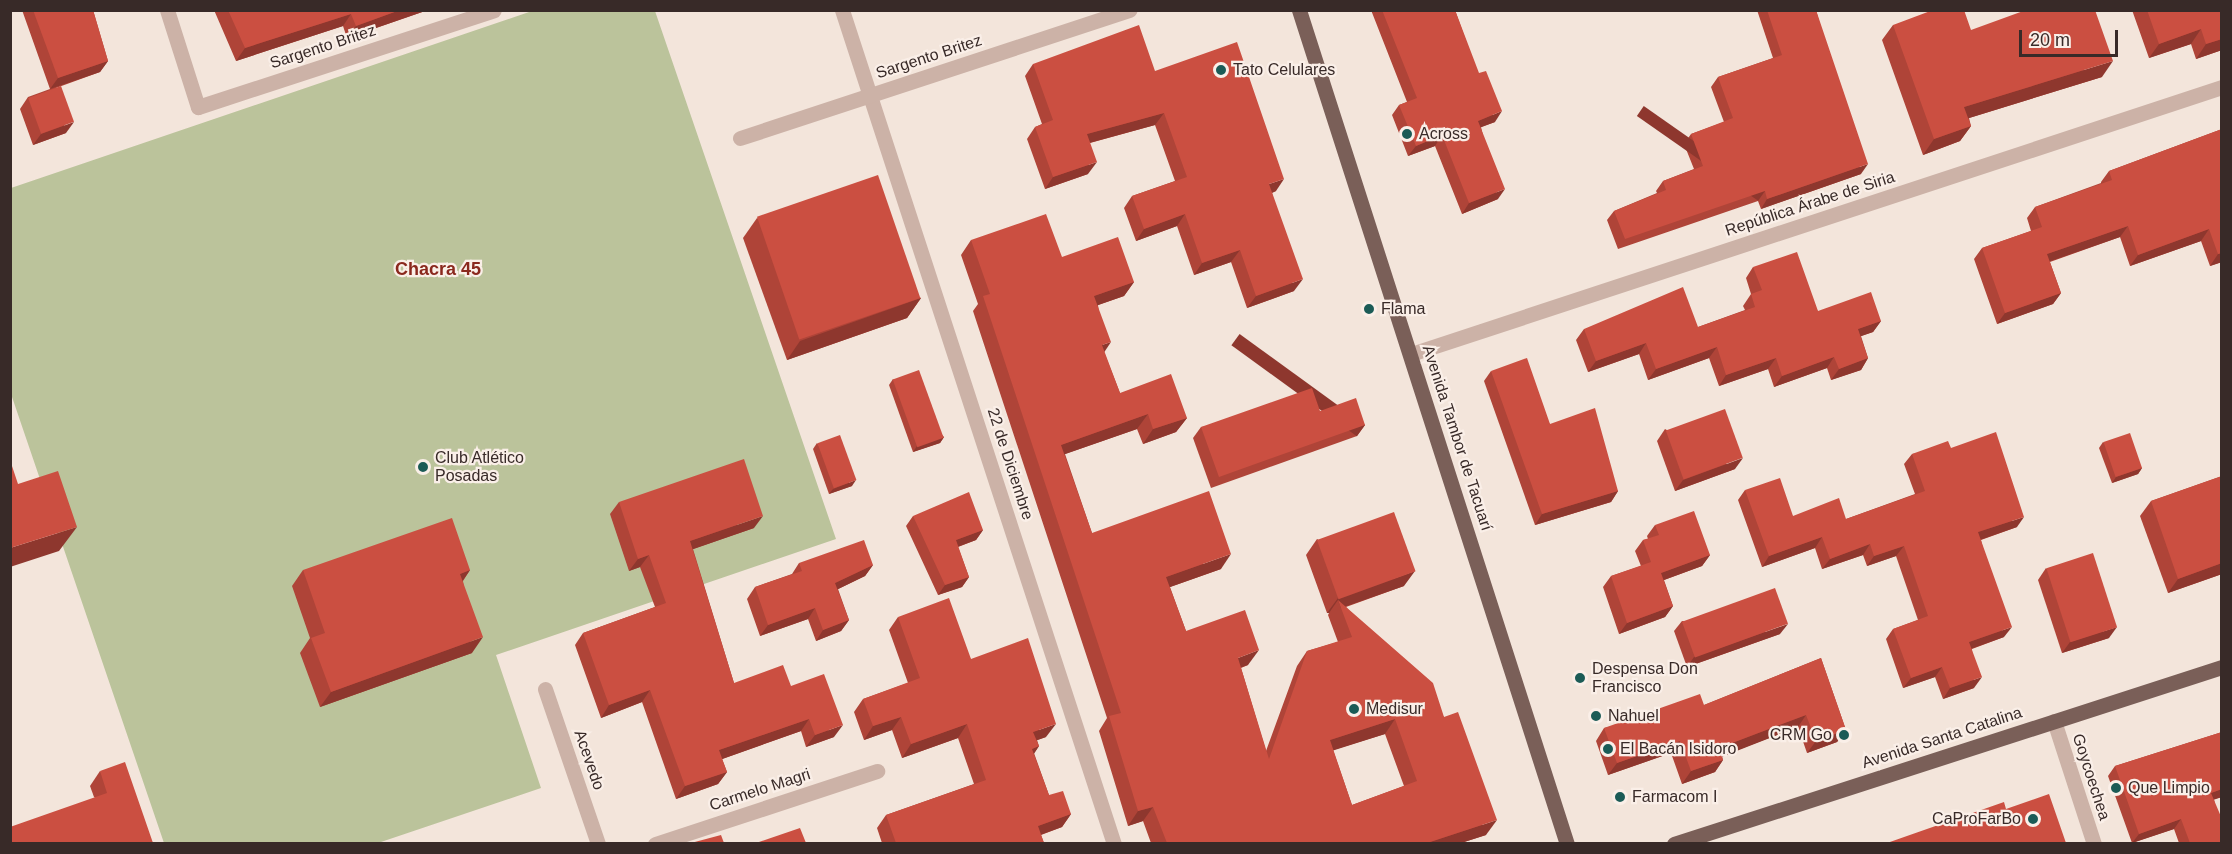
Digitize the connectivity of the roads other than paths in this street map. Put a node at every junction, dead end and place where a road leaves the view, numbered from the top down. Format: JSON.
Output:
{"nodes":[{"id":1,"x":167,"y":10,"type":"edge"},
{"id":2,"x":494,"y":10,"type":"edge"},
{"id":3,"x":842,"y":10,"type":"edge"},
{"id":4,"x":1130,"y":10,"type":"edge"},
{"id":5,"x":1299,"y":10,"type":"edge"},
{"id":6,"x":2222,"y":87,"type":"edge"},
{"id":7,"x":871,"y":95,"type":"junction"},
{"id":8,"x":740,"y":138,"type":"dead end"},
{"id":9,"x":1411,"y":354,"type":"junction"},
{"id":10,"x":2222,"y":667,"type":"edge"},
{"id":11,"x":545,"y":689,"type":"dead end"},
{"id":12,"x":2054,"y":721,"type":"junction"},
{"id":13,"x":877,"y":771,"type":"dead end"},
{"id":14,"x":598,"y":843,"type":"edge"},
{"id":15,"x":655,"y":843,"type":"edge"},
{"id":16,"x":1114,"y":843,"type":"edge"},
{"id":17,"x":1568,"y":843,"type":"edge"},
{"id":18,"x":1674,"y":843,"type":"edge"},
{"id":19,"x":2094,"y":843,"type":"edge"}],
"edges":[{"from":1,"to":2,"type":"street","name":"Sargento Britez"},
{"from":3,"to":7,"type":"street","name":"22 de Diciembre"},
{"from":4,"to":7,"type":"street","name":"Sargento Britez"},
{"from":5,"to":9,"type":"main road","name":"Avenida Tambor de Tacuarí"},
{"from":6,"to":9,"type":"street","name":"República Árabe de Siria"},
{"from":7,"to":8,"type":"street","name":"Sargento Britez"},
{"from":7,"to":16,"type":"street","name":"22 de Diciembre"},
{"from":9,"to":17,"type":"main road","name":"Avenida Tambor de Tacuarí"},
{"from":10,"to":12,"type":"main road","name":"Avenida Santa Catalina"},
{"from":11,"to":14,"type":"street","name":"Acevedo"},
{"from":12,"to":18,"type":"main road","name":"Avenida Santa Catalina"},
{"from":12,"to":19,"type":"street","name":"Goycoechea"},
{"from":13,"to":15,"type":"street","name":"Carmelo Magri"}]}
